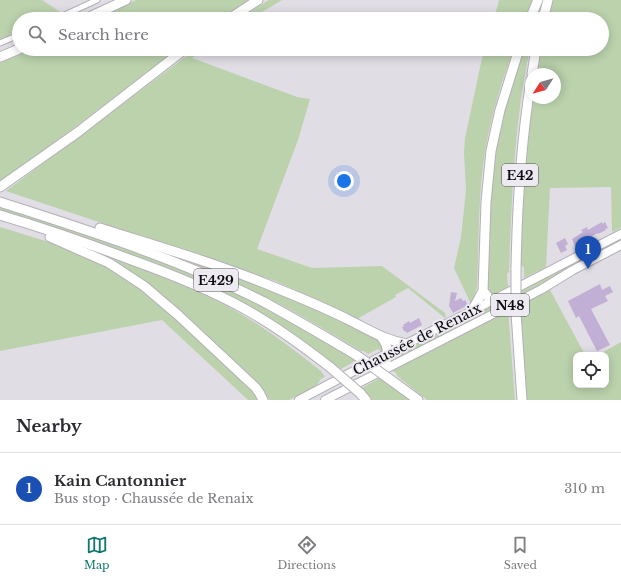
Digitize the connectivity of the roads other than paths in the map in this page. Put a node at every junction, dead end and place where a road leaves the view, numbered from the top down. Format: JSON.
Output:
{"nodes":[{"id":1,"x":97,"y":0,"type":"edge"},
{"id":2,"x":126,"y":0,"type":"edge"},
{"id":3,"x":258,"y":0,"type":"edge"},
{"id":4,"x":538,"y":0,"type":"edge"},
{"id":5,"x":548,"y":0,"type":"edge"},
{"id":6,"x":71,"y":12,"type":"edge"},
{"id":7,"x":100,"y":12,"type":"edge"},
{"id":8,"x":240,"y":12,"type":"edge"},
{"id":9,"x":533,"y":12,"type":"edge"},
{"id":10,"x":545,"y":12,"type":"edge"},
{"id":11,"x":12,"y":38,"type":"edge"},
{"id":12,"x":0,"y":43,"type":"edge"},
{"id":13,"x":12,"y":51,"type":"edge"},
{"id":14,"x":176,"y":56,"type":"edge"},
{"id":15,"x":517,"y":56,"type":"edge"},
{"id":16,"x":535,"y":56,"type":"edge"},
{"id":17,"x":0,"y":57,"type":"edge"},
{"id":18,"x":533,"y":68,"type":"edge"},
{"id":19,"x":527,"y":104,"type":"edge"},
{"id":20,"x":0,"y":187,"type":"edge"},
{"id":21,"x":0,"y":202,"type":"edge"},
{"id":22,"x":2,"y":216,"type":"edge"},
{"id":23,"x":67,"y":223,"type":"junction"},
{"id":24,"x":621,"y":234,"type":"edge"},
{"id":25,"x":621,"y":245,"type":"edge"},
{"id":26,"x":482,"y":291,"type":"junction"},
{"id":27,"x":492,"y":301,"type":"junction"},
{"id":28,"x":506,"y":308,"type":"junction"},
{"id":29,"x":472,"y":311,"type":"junction"},
{"id":30,"x":382,"y":338,"type":"junction"},
{"id":31,"x":407,"y":344,"type":"junction"},
{"id":32,"x":388,"y":353,"type":"junction"},
{"id":33,"x":383,"y":369,"type":"junction"},
{"id":34,"x":363,"y":397,"type":"edge"},
{"id":35,"x":263,"y":400,"type":"edge"},
{"id":36,"x":299,"y":400,"type":"edge"},
{"id":37,"x":324,"y":400,"type":"edge"},
{"id":38,"x":418,"y":400,"type":"edge"},
{"id":39,"x":522,"y":400,"type":"edge"}],
"edges":[{"from":1,"to":6,"type":"street"},
{"from":2,"to":7,"type":"highway"},
{"from":3,"to":8,"type":"highway"},
{"from":4,"to":9,"type":"highway"},
{"from":5,"to":10,"type":"highway"},
{"from":11,"to":12,"type":"street"},
{"from":13,"to":17,"type":"highway"},
{"from":14,"to":20,"type":"highway"},
{"from":15,"to":26,"type":"highway"},
{"from":16,"to":18,"type":"highway"},
{"from":19,"to":39,"type":"highway","number":"E42","bridge":true},
{"from":21,"to":23,"type":"highway","number":"E429"},
{"from":22,"to":34,"type":"highway","number":"E429","bridge":true},
{"from":22,"to":35,"type":"highway"},
{"from":23,"to":30,"type":"highway"},
{"from":23,"to":38,"type":"highway","number":"E429","bridge":true},
{"from":24,"to":27,"type":"main road","name":"Chaussée de Renaix","number":"N48"},
{"from":25,"to":28,"type":"main road","name":"Chaussée de Renaix","number":"N48"},
{"from":26,"to":27,"type":"highway"},
{"from":26,"to":29,"type":"highway"},
{"from":27,"to":28,"type":"highway"},
{"from":27,"to":29,"type":"main road","name":"Chaussée de Renaix","number":"N48"},
{"from":28,"to":33,"type":"main road","name":"Chaussée de Renaix","number":"N48"},
{"from":29,"to":31,"type":"main road","name":"Chaussée de Renaix","number":"N48"},
{"from":30,"to":31,"type":"highway"},
{"from":30,"to":32,"type":"highway"},
{"from":31,"to":32,"type":"main road","name":"Chaussée de Renaix","number":"N48"},
{"from":32,"to":33,"type":"highway"},
{"from":32,"to":36,"type":"main road","name":"Chaussée de Renaix","number":"N48"},
{"from":33,"to":37,"type":"main road","name":"Chaussée de Renaix","number":"N48"}]}
